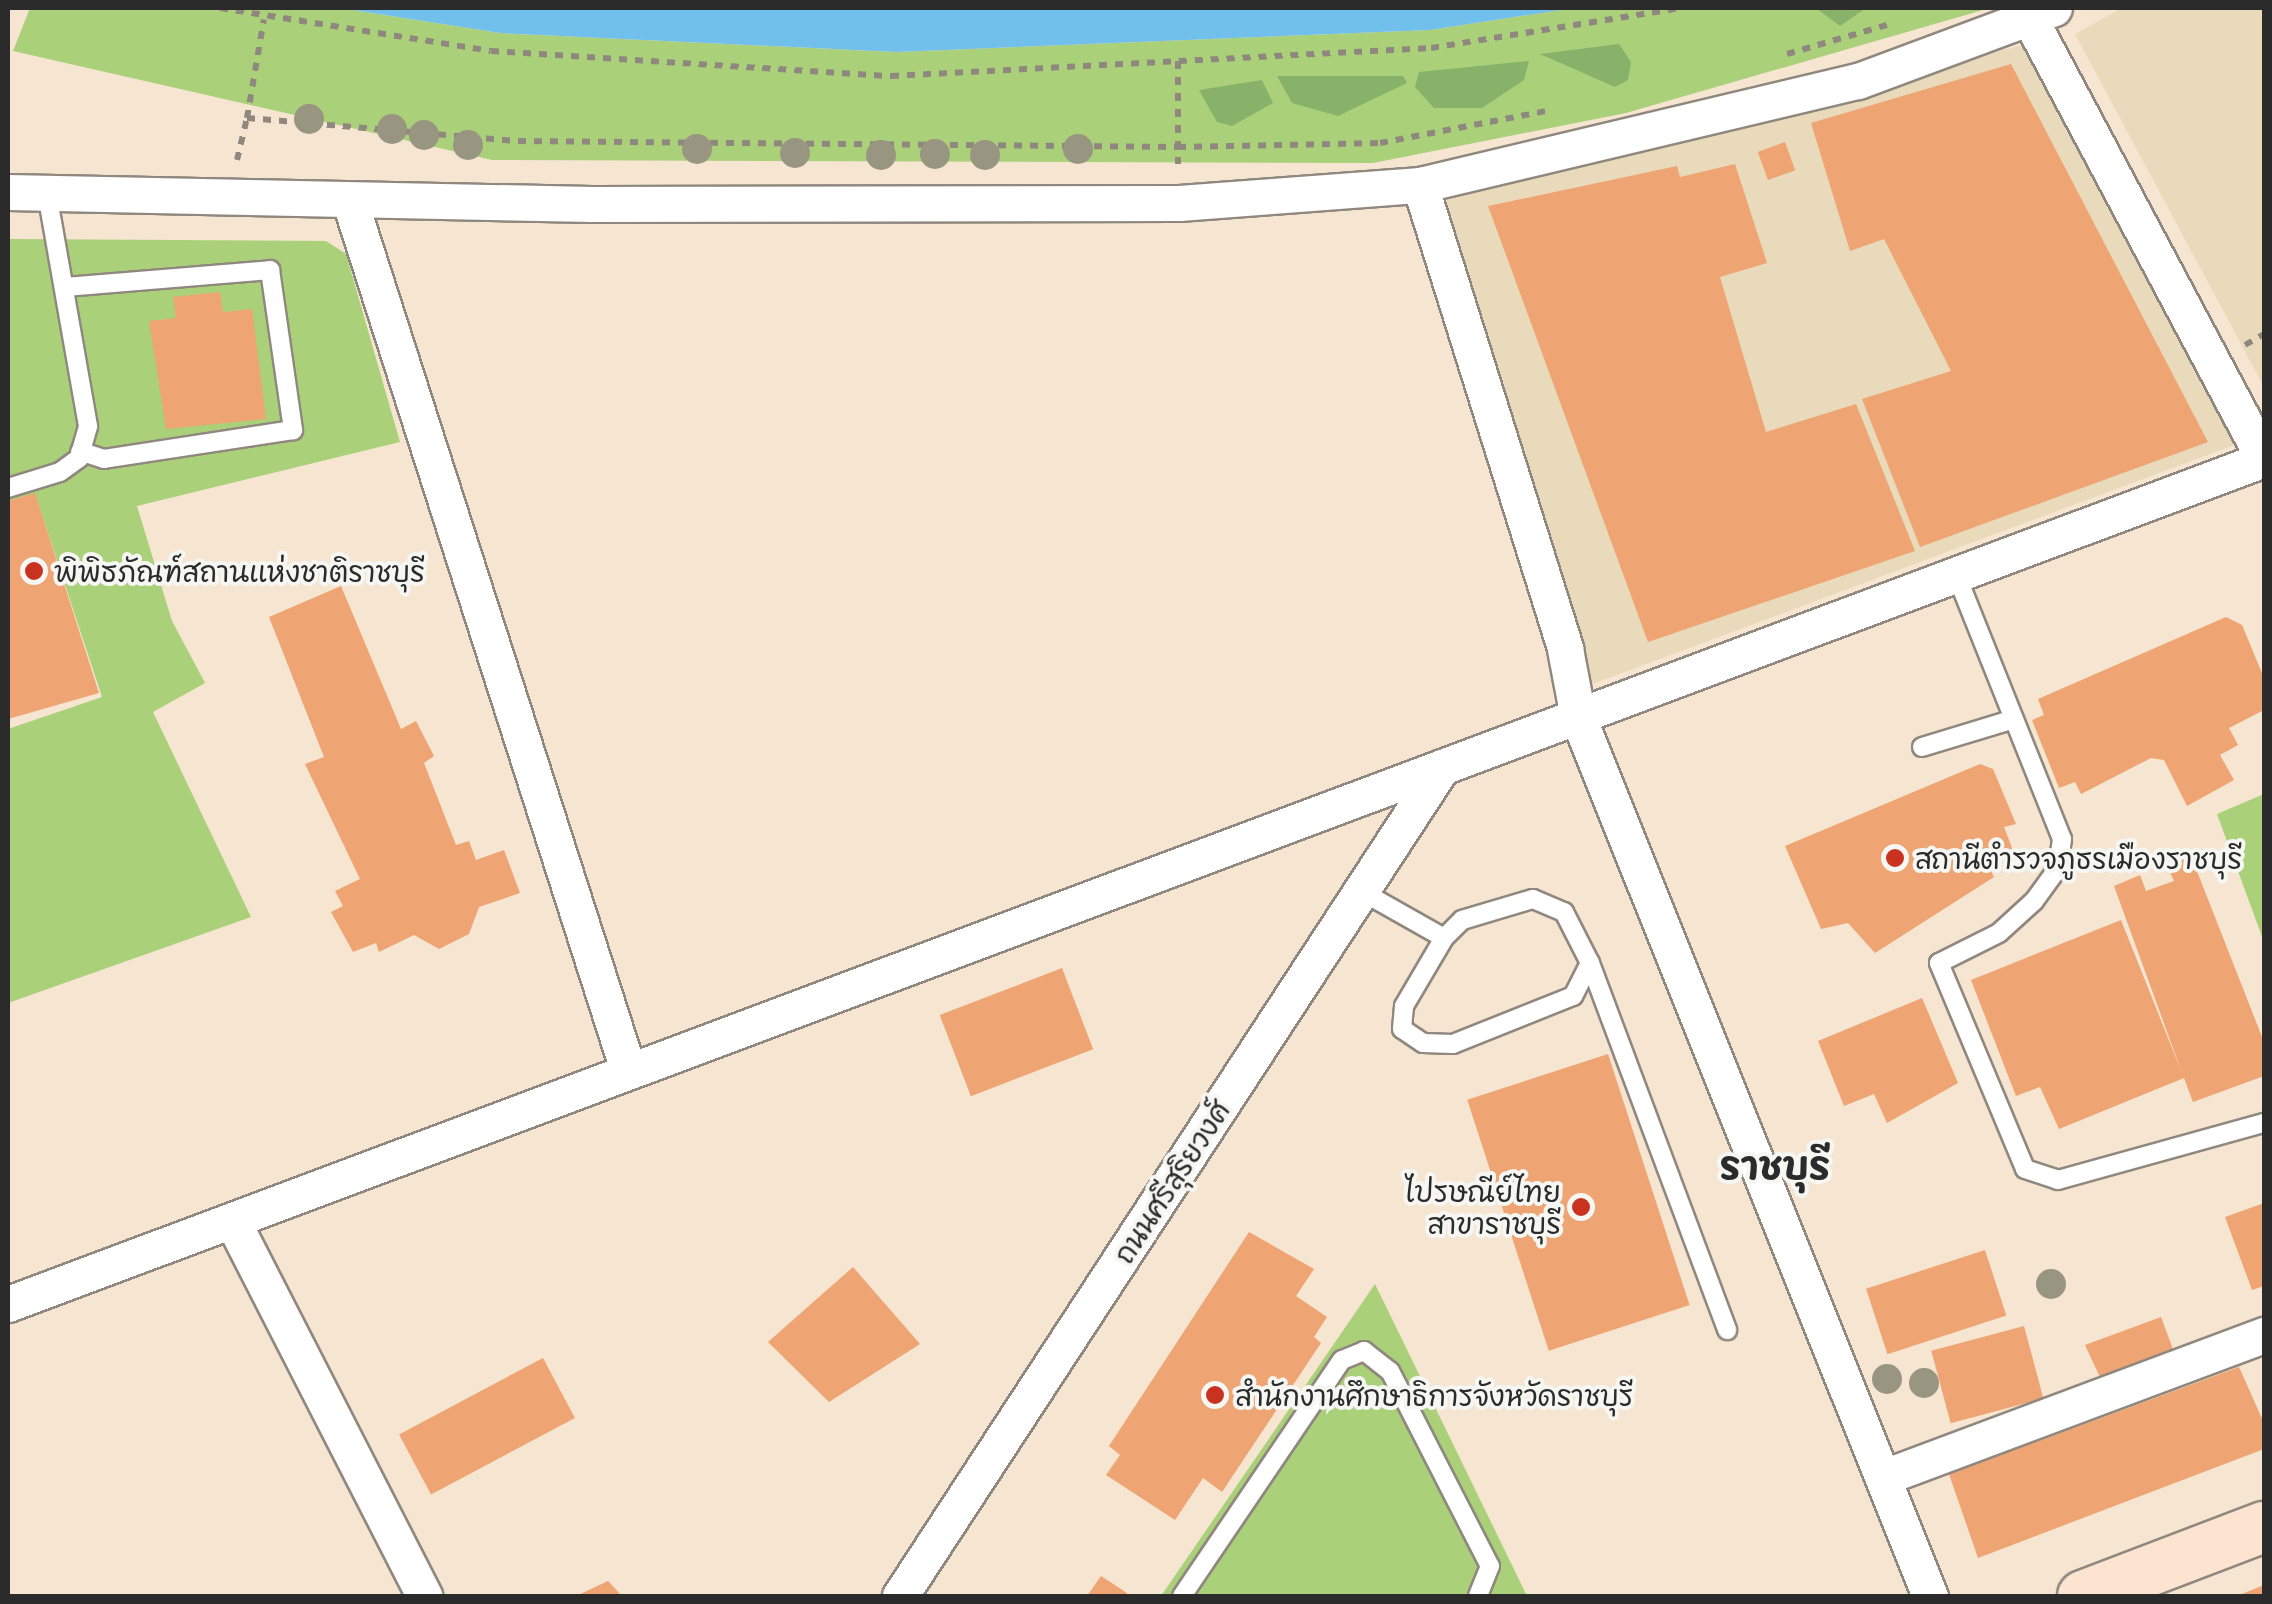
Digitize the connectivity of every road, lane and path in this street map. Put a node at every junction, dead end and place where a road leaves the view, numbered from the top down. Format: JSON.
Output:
{"nodes":[{"id":1,"x":220,"y":8,"type":"edge"},
{"id":2,"x":1681,"y":8,"type":"edge"},
{"id":3,"x":2042,"y":14,"type":"edge"},
{"id":4,"x":1908,"y":18,"type":"dead end"},
{"id":5,"x":264,"y":20,"type":"junction"},
{"id":6,"x":1780,"y":56,"type":"dead end"},
{"id":7,"x":1178,"y":61,"type":"junction"},
{"id":8,"x":1572,"y":106,"type":"dead end"},
{"id":9,"x":247,"y":118,"type":"junction"},
{"id":10,"x":1178,"y":147,"type":"junction"},
{"id":11,"x":1420,"y":185,"type":"junction"},
{"id":12,"x":8,"y":192,"type":"edge"},
{"id":13,"x":48,"y":193,"type":"junction"},
{"id":14,"x":230,"y":196,"type":"junction"},
{"id":15,"x":350,"y":202,"type":"junction"},
{"id":16,"x":64,"y":288,"type":"junction"},
{"id":17,"x":80,"y":452,"type":"junction"},
{"id":18,"x":2264,"y":459,"type":"edge"},
{"id":19,"x":8,"y":488,"type":"edge"},
{"id":20,"x":1958,"y":578,"type":"junction"},
{"id":21,"x":1578,"y":717,"type":"junction"},
{"id":22,"x":2014,"y":719,"type":"junction"},
{"id":23,"x":1922,"y":746,"type":"dead end"},
{"id":24,"x":1442,"y":767,"type":"junction"},
{"id":25,"x":1361,"y":892,"type":"junction"},
{"id":26,"x":1444,"y":938,"type":"junction"},
{"id":27,"x":1590,"y":963,"type":"junction"},
{"id":28,"x":627,"y":1067,"type":"junction"},
{"id":29,"x":2264,"y":1123,"type":"edge"},
{"id":30,"x":234,"y":1222,"type":"junction"},
{"id":31,"x":8,"y":1304,"type":"edge"},
{"id":32,"x":1727,"y":1330,"type":"dead end"},
{"id":33,"x":2264,"y":1335,"type":"edge"},
{"id":34,"x":1884,"y":1477,"type":"junction"},
{"id":35,"x":2264,"y":1527,"type":"edge"},
{"id":36,"x":424,"y":1596,"type":"edge"},
{"id":37,"x":900,"y":1596,"type":"edge"},
{"id":38,"x":1182,"y":1596,"type":"edge"},
{"id":39,"x":1478,"y":1596,"type":"edge"},
{"id":40,"x":1930,"y":1596,"type":"edge"},
{"id":41,"x":2083,"y":1596,"type":"edge"}],
"edges":[{"from":1,"to":5,"type":"path"},
{"from":2,"to":7,"type":"path"},
{"from":3,"to":11,"type":"street"},
{"from":3,"to":18,"type":"street"},
{"from":4,"to":6,"type":"path"},
{"from":5,"to":7,"type":"path"},
{"from":5,"to":9,"type":"path"},
{"from":7,"to":10,"type":"path"},
{"from":8,"to":10,"type":"path"},
{"from":9,"to":10,"type":"path"},
{"from":9,"to":14,"type":"path"},
{"from":11,"to":15,"type":"street"},
{"from":11,"to":21,"type":"street"},
{"from":12,"to":13,"type":"street"},
{"from":13,"to":14,"type":"street"},
{"from":13,"to":16,"type":"lane"},
{"from":14,"to":15,"type":"street"},
{"from":15,"to":28,"type":"street"},
{"from":16,"to":17,"type":"lane"},
{"from":16,"to":17,"type":"lane"},
{"from":17,"to":19,"type":"lane"},
{"from":18,"to":20,"type":"street"},
{"from":20,"to":21,"type":"street"},
{"from":20,"to":22,"type":"lane"},
{"from":21,"to":24,"type":"street"},
{"from":21,"to":34,"type":"street"},
{"from":22,"to":23,"type":"lane"},
{"from":22,"to":29,"type":"lane"},
{"from":24,"to":25,"type":"street","name":"ถนนศรีสุริยวงศ์"},
{"from":24,"to":28,"type":"street"},
{"from":25,"to":26,"type":"lane"},
{"from":25,"to":37,"type":"street","name":"ถนนศรีสุริยวงศ์"},
{"from":26,"to":27,"type":"lane"},
{"from":26,"to":27,"type":"lane"},
{"from":27,"to":32,"type":"lane"},
{"from":28,"to":30,"type":"street"},
{"from":30,"to":31,"type":"street"},
{"from":30,"to":36,"type":"street"},
{"from":33,"to":34,"type":"street"},
{"from":34,"to":40,"type":"street"},
{"from":35,"to":41,"type":"main road"},
{"from":38,"to":39,"type":"lane"}]}
